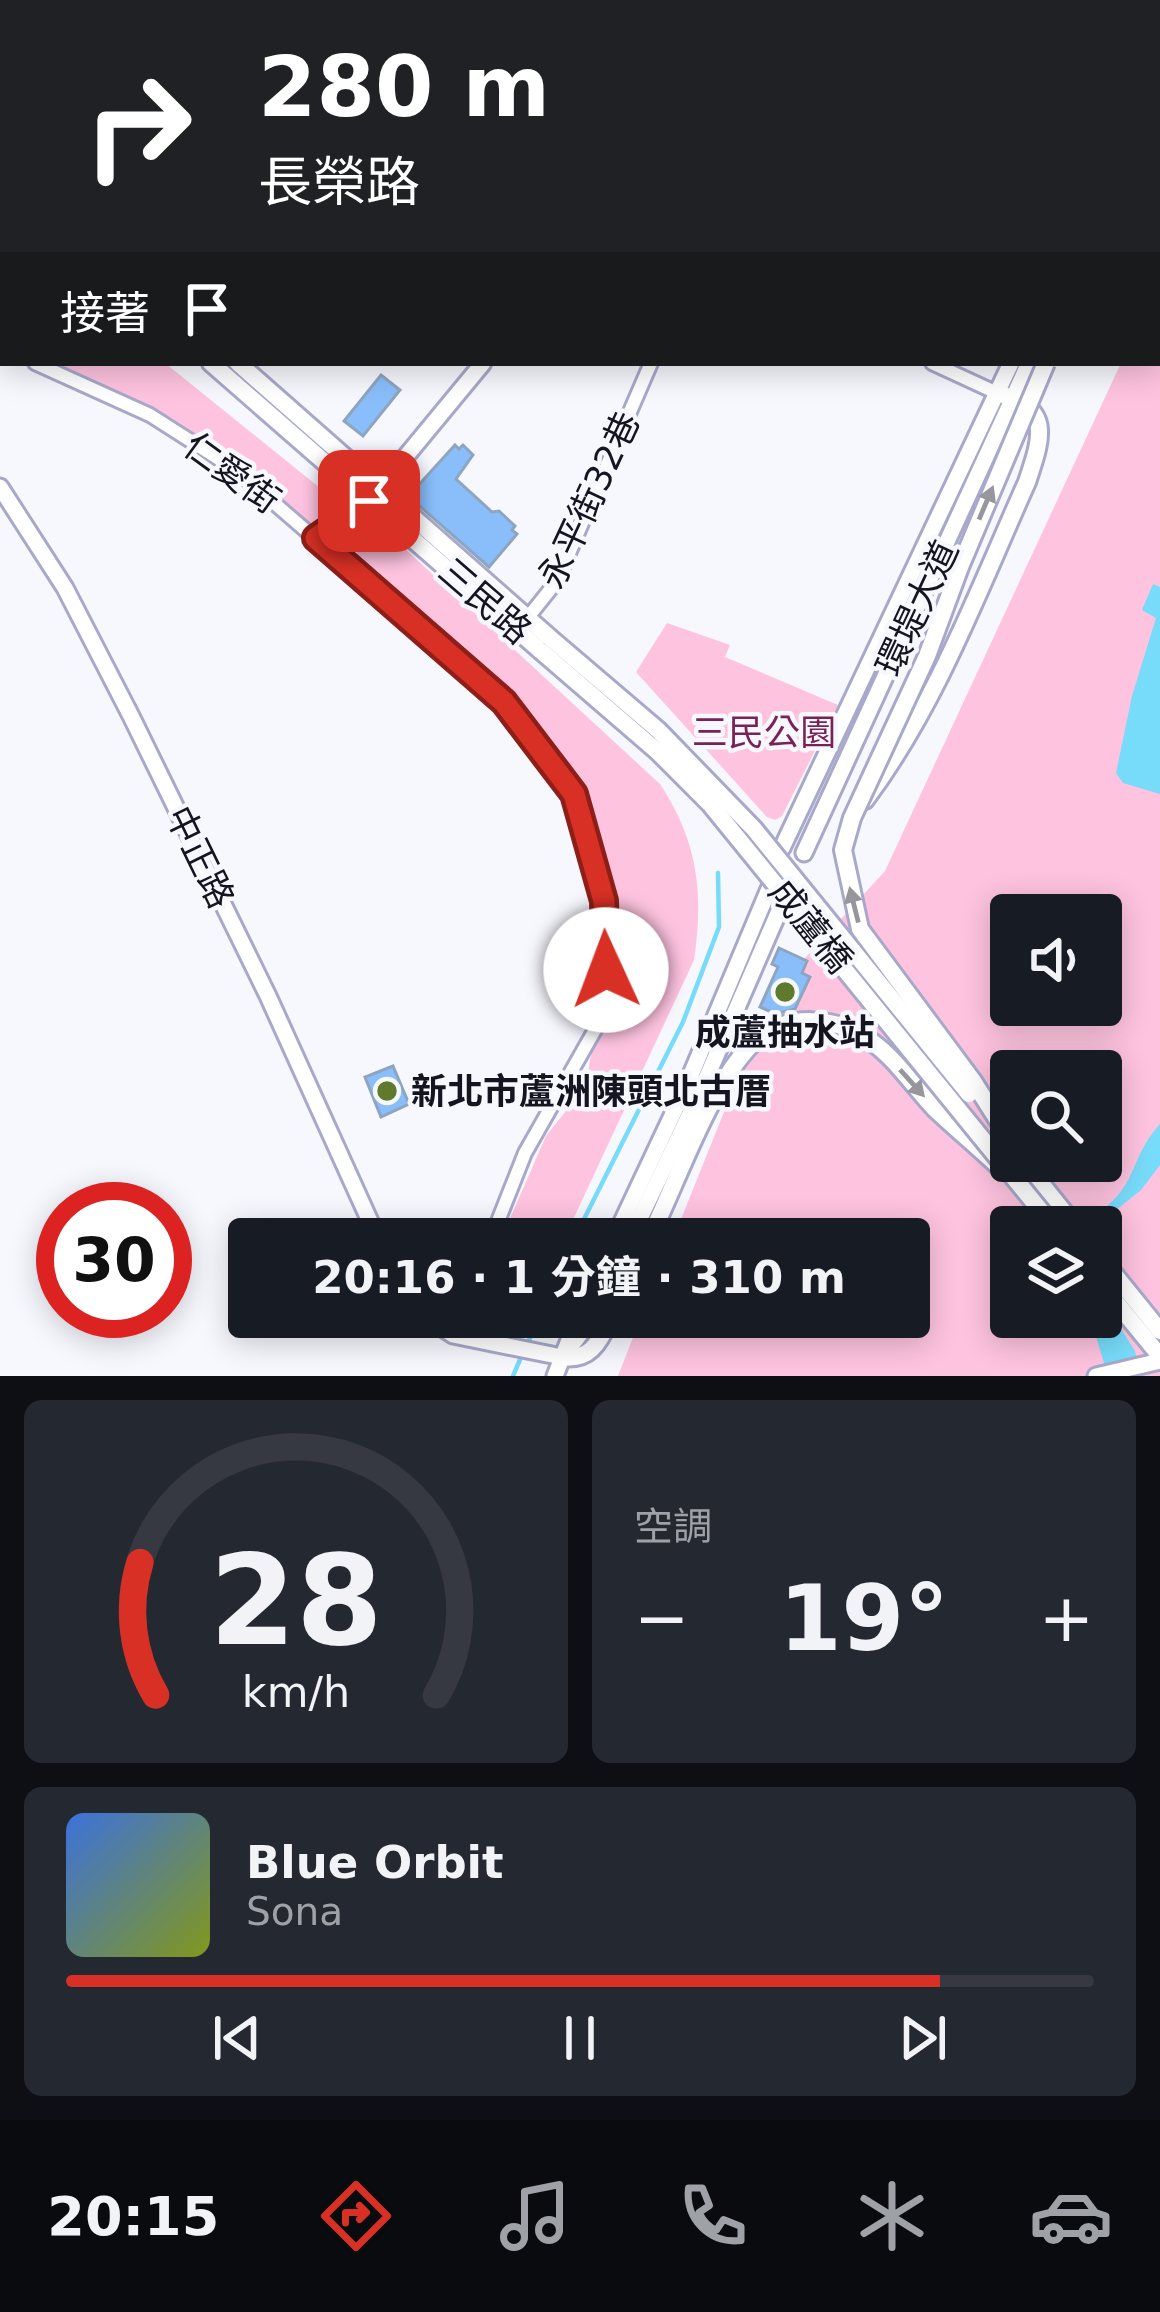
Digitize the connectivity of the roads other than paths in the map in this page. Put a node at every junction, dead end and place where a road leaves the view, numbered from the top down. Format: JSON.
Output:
{"nodes":[{"id":1,"x":42,"y":366,"type":"edge"},
{"id":2,"x":216,"y":366,"type":"edge"},
{"id":3,"x":481,"y":366,"type":"edge"},
{"id":4,"x":650,"y":366,"type":"edge"},
{"id":5,"x":939,"y":366,"type":"edge"},
{"id":6,"x":1011,"y":366,"type":"edge"},
{"id":7,"x":1027,"y":366,"type":"edge"},
{"id":8,"x":1045,"y":366,"type":"edge"},
{"id":9,"x":259,"y":370,"type":"edge"},
{"id":10,"x":1006,"y":395,"type":"junction"},
{"id":11,"x":0,"y":488,"type":"edge"},
{"id":12,"x":374,"y":495,"type":"junction"},
{"id":13,"x":316,"y":538,"type":"junction"},
{"id":14,"x":521,"y":625,"type":"junction"},
{"id":15,"x":545,"y":644,"type":"junction"},
{"id":16,"x":852,"y":818,"type":"junction"},
{"id":17,"x":782,"y":848,"type":"dead end"},
{"id":18,"x":804,"y":853,"type":"dead end"},
{"id":19,"x":769,"y":889,"type":"dead end"},
{"id":20,"x":782,"y":904,"type":"dead end"},
{"id":21,"x":990,"y":1109,"type":"edge"},
{"id":22,"x":990,"y":1118,"type":"edge"},
{"id":23,"x":1031,"y":1200,"type":"junction"},
{"id":24,"x":1040,"y":1206,"type":"edge"},
{"id":25,"x":368,"y":1218,"type":"edge"},
{"id":26,"x":499,"y":1218,"type":"edge"},
{"id":27,"x":624,"y":1218,"type":"edge"},
{"id":28,"x":640,"y":1218,"type":"edge"},
{"id":29,"x":660,"y":1218,"type":"edge"},
{"id":30,"x":1122,"y":1284,"type":"edge"},
{"id":31,"x":1122,"y":1315,"type":"edge"},
{"id":32,"x":1160,"y":1330,"type":"edge"},
{"id":33,"x":468,"y":1338,"type":"edge"},
{"id":34,"x":570,"y":1338,"type":"edge"},
{"id":35,"x":577,"y":1338,"type":"edge"},
{"id":36,"x":599,"y":1338,"type":"edge"},
{"id":37,"x":562,"y":1357,"type":"junction"},
{"id":38,"x":1158,"y":1367,"type":"edge"},
{"id":39,"x":559,"y":1376,"type":"edge"},
{"id":40,"x":1098,"y":1376,"type":"edge"}],
"edges":[{"from":1,"to":13,"type":"street","name":"仁愛街"},
{"from":2,"to":12,"type":"main road","name":"三民路"},
{"from":3,"to":12,"type":"street"},
{"from":4,"to":14,"type":"street","name":"永平街32巷"},
{"from":5,"to":10,"type":"street"},
{"from":6,"to":10,"type":"street","name":"環堤大道"},
{"from":7,"to":10,"type":"street","name":"環堤大道"},
{"from":16,"to":8,"type":"main road","one_way":true,"bridge":true},
{"from":9,"to":12,"type":"main road","name":"三民路"},
{"from":10,"to":16,"type":"main road","bridge":true},
{"from":10,"to":17,"type":"street","name":"環堤大道"},
{"from":10,"to":18,"type":"street","name":"環堤大道"},
{"from":11,"to":25,"type":"street","name":"中正路"},
{"from":12,"to":13,"type":"street"},
{"from":12,"to":14,"type":"main road","name":"三民路"},
{"from":13,"to":26,"type":"street","name":"仁愛街"},
{"from":14,"to":15,"type":"main road","name":"三民路"},
{"from":15,"to":22,"type":"main road","name":"成蘆橋","bridge":true},
{"from":15,"to":23,"type":"main road","name":"成蘆橋","bridge":true},
{"from":21,"to":16,"type":"main road","one_way":true,"bridge":true},
{"from":19,"to":27,"type":"street"},
{"from":20,"to":28,"type":"street"},
{"from":23,"to":24,"type":"main road","name":"成蘆橋","bridge":true},
{"from":29,"to":23,"type":"main road","one_way":true,"bridge":true},
{"from":30,"to":32,"type":"main road"},
{"from":31,"to":38,"type":"main road"},
{"from":33,"to":37,"type":"street"},
{"from":34,"to":37,"type":"street"},
{"from":35,"to":37,"type":"street"},
{"from":36,"to":37,"type":"main road"},
{"from":37,"to":39,"type":"street"},
{"from":38,"to":40,"type":"street"}]}
